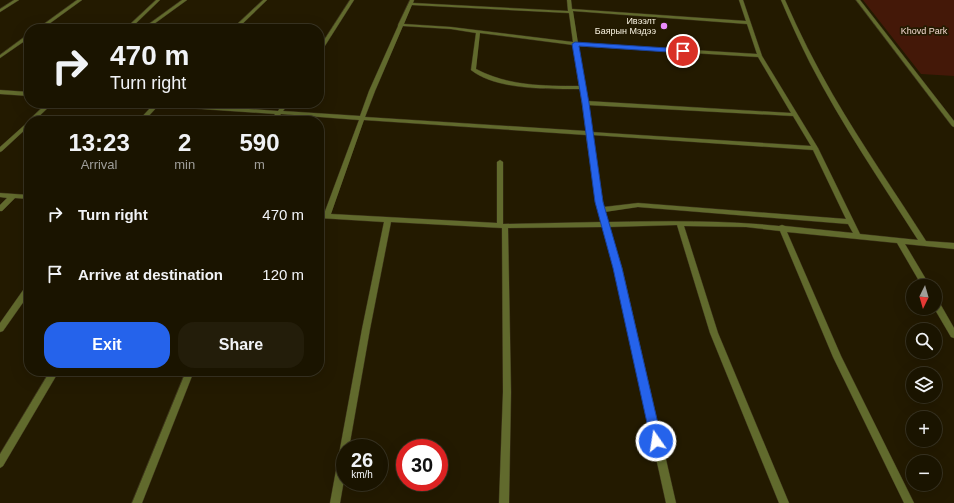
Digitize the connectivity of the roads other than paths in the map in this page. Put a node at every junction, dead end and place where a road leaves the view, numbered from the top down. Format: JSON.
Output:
{"nodes":[{"id":1,"x":17,"y":0,"type":"edge"},
{"id":2,"x":80,"y":0,"type":"edge"},
{"id":3,"x":158,"y":0,"type":"edge"},
{"id":4,"x":185,"y":0,"type":"edge"},
{"id":5,"x":265,"y":0,"type":"edge"},
{"id":6,"x":352,"y":0,"type":"edge"},
{"id":7,"x":486,"y":0,"type":"edge"},
{"id":8,"x":569,"y":0,"type":"edge"},
{"id":9,"x":741,"y":0,"type":"edge"},
{"id":10,"x":782,"y":0,"type":"edge"},
{"id":11,"x":858,"y":0,"type":"edge"},
{"id":12,"x":411,"y":2,"type":"edge"},
{"id":13,"x":484,"y":7,"type":"junction"},
{"id":14,"x":571,"y":11,"type":"junction"},
{"id":15,"x":0,"y":12,"type":"edge"},
{"id":16,"x":748,"y":23,"type":"junction"},
{"id":17,"x":46,"y":24,"type":"edge"},
{"id":18,"x":132,"y":24,"type":"edge"},
{"id":19,"x":151,"y":24,"type":"edge"},
{"id":20,"x":239,"y":24,"type":"edge"},
{"id":21,"x":400,"y":25,"type":"junction"},
{"id":22,"x":478,"y":31,"type":"junction"},
{"id":23,"x":24,"y":40,"type":"edge"},
{"id":24,"x":324,"y":44,"type":"edge"},
{"id":25,"x":575,"y":44,"type":"junction"},
{"id":26,"x":760,"y":56,"type":"junction"},
{"id":27,"x":0,"y":57,"type":"edge"},
{"id":28,"x":583,"y":88,"type":"junction"},
{"id":29,"x":0,"y":92,"type":"edge"},
{"id":30,"x":24,"y":94,"type":"edge"},
{"id":31,"x":586,"y":103,"type":"junction"},
{"id":32,"x":45,"y":108,"type":"edge"},
{"id":33,"x":153,"y":108,"type":"edge"},
{"id":34,"x":218,"y":108,"type":"edge"},
{"id":35,"x":282,"y":108,"type":"edge"},
{"id":36,"x":279,"y":112,"type":"junction"},
{"id":37,"x":796,"y":115,"type":"junction"},
{"id":38,"x":36,"y":116,"type":"edge"},
{"id":39,"x":146,"y":116,"type":"edge"},
{"id":40,"x":276,"y":116,"type":"edge"},
{"id":41,"x":363,"y":118,"type":"junction"},
{"id":42,"x":954,"y":125,"type":"edge"},
{"id":43,"x":24,"y":128,"type":"edge"},
{"id":44,"x":589,"y":133,"type":"junction"},
{"id":45,"x":815,"y":148,"type":"junction"},
{"id":46,"x":0,"y":150,"type":"edge"},
{"id":47,"x":500,"y":162,"type":"dead end"},
{"id":48,"x":0,"y":195,"type":"edge"},
{"id":49,"x":13,"y":196,"type":"junction"},
{"id":50,"x":24,"y":197,"type":"edge"},
{"id":51,"x":0,"y":210,"type":"edge"},
{"id":52,"x":601,"y":210,"type":"junction"},
{"id":53,"x":327,"y":216,"type":"joint"},
{"id":54,"x":388,"y":221,"type":"junction"},
{"id":55,"x":851,"y":222,"type":"junction"},
{"id":56,"x":680,"y":223,"type":"junction"},
{"id":57,"x":605,"y":224,"type":"junction"},
{"id":58,"x":502,"y":226,"type":"junction"},
{"id":59,"x":782,"y":228,"type":"junction"},
{"id":60,"x":857,"y":235,"type":"junction"},
{"id":61,"x":899,"y":240,"type":"junction"},
{"id":62,"x":923,"y":242,"type":"junction"},
{"id":63,"x":954,"y":246,"type":"edge"},
{"id":64,"x":922,"y":279,"type":"edge"},
{"id":65,"x":24,"y":295,"type":"edge"},
{"id":66,"x":942,"y":314,"type":"edge"},
{"id":67,"x":0,"y":329,"type":"edge"},
{"id":68,"x":954,"y":335,"type":"edge"},
{"id":69,"x":52,"y":376,"type":"edge"},
{"id":70,"x":188,"y":376,"type":"edge"},
{"id":71,"x":0,"y":463,"type":"edge"},
{"id":72,"x":137,"y":503,"type":"edge"},
{"id":73,"x":335,"y":503,"type":"edge"},
{"id":74,"x":504,"y":503,"type":"edge"},
{"id":75,"x":671,"y":503,"type":"edge"},
{"id":76,"x":784,"y":503,"type":"edge"},
{"id":77,"x":909,"y":503,"type":"edge"}],
"edges":[{"from":1,"to":15,"type":"street"},
{"from":2,"to":17,"type":"street"},
{"from":3,"to":18,"type":"street"},
{"from":4,"to":19,"type":"street"},
{"from":5,"to":20,"type":"street"},
{"from":6,"to":24,"type":"street"},
{"from":7,"to":13,"type":"street"},
{"from":8,"to":14,"type":"street"},
{"from":9,"to":16,"type":"street"},
{"from":10,"to":62,"type":"street"},
{"from":11,"to":42,"type":"street"},
{"from":12,"to":13,"type":"street"},
{"from":12,"to":21,"type":"street"},
{"from":13,"to":14,"type":"street"},
{"from":14,"to":16,"type":"street"},
{"from":14,"to":25,"type":"street"},
{"from":16,"to":26,"type":"street"},
{"from":21,"to":22,"type":"street"},
{"from":21,"to":41,"type":"street"},
{"from":22,"to":25,"type":"street"},
{"from":22,"to":28,"type":"street"},
{"from":23,"to":27,"type":"street"},
{"from":25,"to":26,"type":"street"},
{"from":25,"to":28,"type":"street"},
{"from":26,"to":37,"type":"street"},
{"from":28,"to":31,"type":"street"},
{"from":29,"to":30,"type":"street"},
{"from":31,"to":37,"type":"street"},
{"from":31,"to":44,"type":"street"},
{"from":32,"to":38,"type":"street"},
{"from":33,"to":39,"type":"street"},
{"from":34,"to":36,"type":"street"},
{"from":35,"to":36,"type":"street"},
{"from":36,"to":40,"type":"street"},
{"from":36,"to":41,"type":"street"},
{"from":37,"to":45,"type":"street"},
{"from":41,"to":44,"type":"street"},
{"from":41,"to":53,"type":"street"},
{"from":43,"to":46,"type":"street"},
{"from":44,"to":45,"type":"street"},
{"from":44,"to":52,"type":"street"},
{"from":45,"to":55,"type":"street"},
{"from":47,"to":58,"type":"street"},
{"from":48,"to":49,"type":"street"},
{"from":49,"to":50,"type":"street"},
{"from":49,"to":51,"type":"street"},
{"from":52,"to":55,"type":"street"},
{"from":52,"to":57,"type":"street"},
{"from":53,"to":54,"type":"street"},
{"from":54,"to":58,"type":"street"},
{"from":54,"to":73,"type":"street"},
{"from":55,"to":60,"type":"street"},
{"from":56,"to":57,"type":"street"},
{"from":56,"to":59,"type":"street"},
{"from":56,"to":76,"type":"street"},
{"from":57,"to":58,"type":"street"},
{"from":57,"to":75,"type":"street"},
{"from":58,"to":74,"type":"street"},
{"from":59,"to":60,"type":"street"},
{"from":59,"to":77,"type":"street"},
{"from":60,"to":61,"type":"street"},
{"from":61,"to":62,"type":"street"},
{"from":61,"to":64,"type":"street"},
{"from":62,"to":63,"type":"street"},
{"from":65,"to":67,"type":"street"},
{"from":66,"to":68,"type":"street"},
{"from":69,"to":71,"type":"street"},
{"from":70,"to":72,"type":"street"}]}
